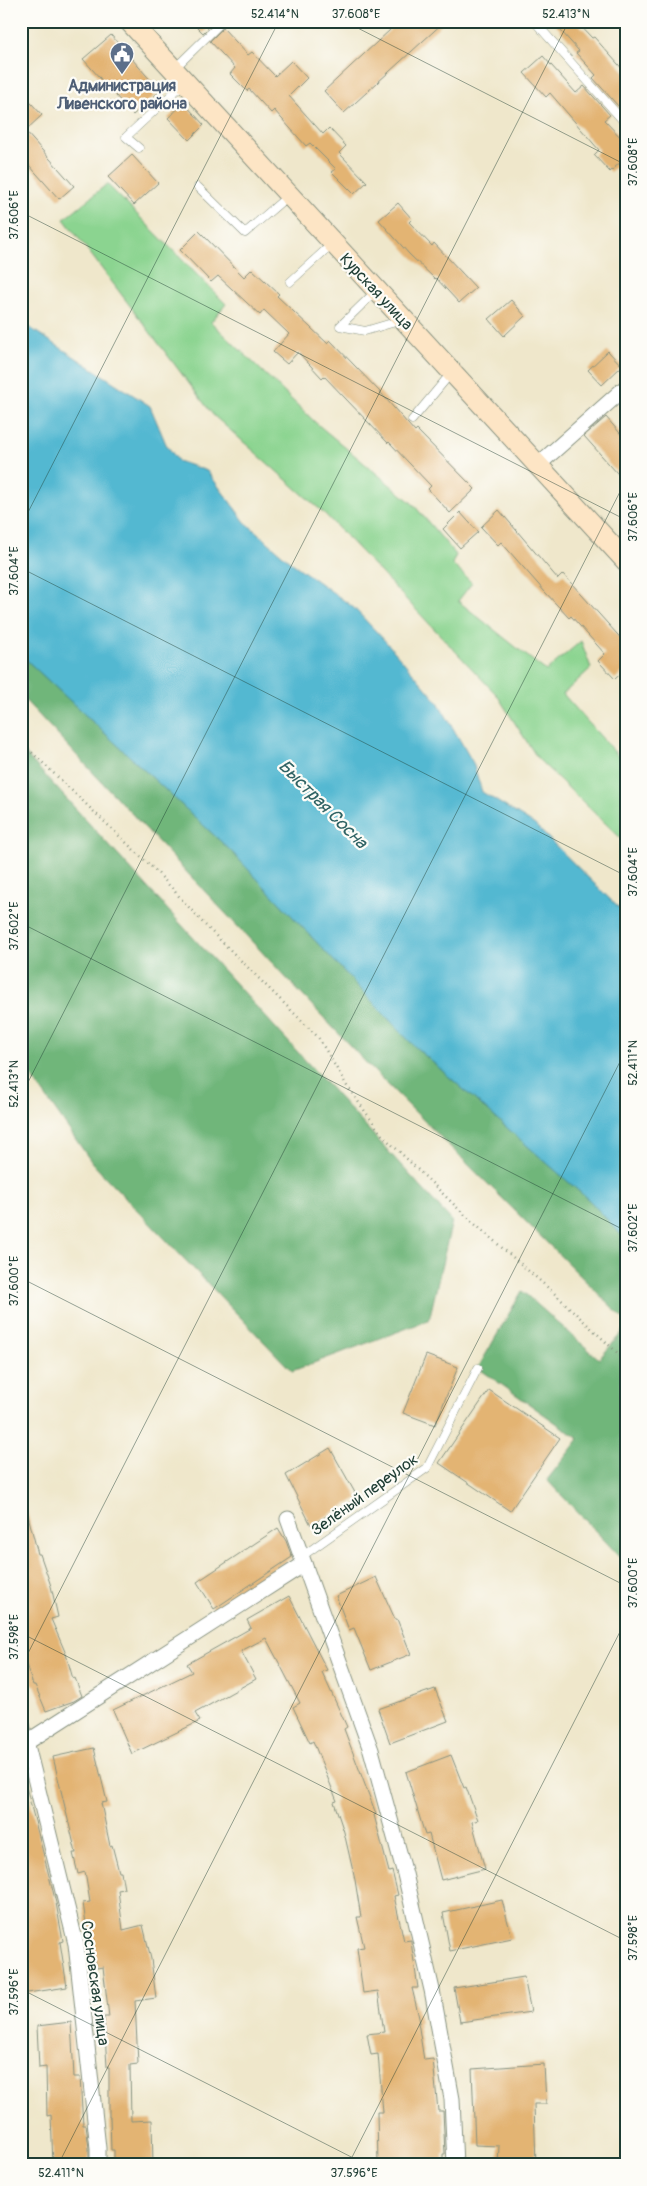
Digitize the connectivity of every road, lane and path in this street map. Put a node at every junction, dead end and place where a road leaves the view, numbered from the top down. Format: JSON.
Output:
{"nodes":[{"id":1,"x":129,"y":21,"type":"edge"},
{"id":2,"x":223,"y":21,"type":"edge"},
{"id":3,"x":534,"y":21,"type":"edge"},
{"id":4,"x":179,"y":76,"type":"junction"},
{"id":5,"x":626,"y":124,"type":"edge"},
{"id":6,"x":139,"y":148,"type":"dead end"},
{"id":7,"x":198,"y":186,"type":"dead end"},
{"id":8,"x":289,"y":195,"type":"junction"},
{"id":9,"x":333,"y":243,"type":"junction"},
{"id":10,"x":290,"y":282,"type":"dead end"},
{"id":11,"x":377,"y":290,"type":"junction"},
{"id":12,"x":404,"y":320,"type":"junction"},
{"id":13,"x":452,"y":372,"type":"junction"},
{"id":14,"x":626,"y":387,"type":"edge"},
{"id":15,"x":412,"y":420,"type":"dead end"},
{"id":16,"x":538,"y":465,"type":"junction"},
{"id":17,"x":626,"y":561,"type":"edge"},
{"id":18,"x":21,"y":742,"type":"edge"},
{"id":19,"x":626,"y":1361,"type":"edge"},
{"id":20,"x":478,"y":1368,"type":"dead end"},
{"id":21,"x":288,"y":1519,"type":"dead end"},
{"id":22,"x":303,"y":1560,"type":"junction"},
{"id":23,"x":21,"y":1721,"type":"edge"},
{"id":24,"x":24,"y":1744,"type":"edge"},
{"id":25,"x":98,"y":2165,"type":"edge"},
{"id":26,"x":455,"y":2165,"type":"edge"}],
"edges":[{"from":1,"to":4,"type":"street","name":"Курская улица"},
{"from":2,"to":4,"type":"lane"},
{"from":3,"to":5,"type":"lane"},
{"from":4,"to":6,"type":"lane"},
{"from":4,"to":8,"type":"street","name":"Курская улица"},
{"from":7,"to":8,"type":"lane"},
{"from":8,"to":9,"type":"street","name":"Курская улица"},
{"from":9,"to":10,"type":"lane"},
{"from":9,"to":11,"type":"street","name":"Курская улица"},
{"from":11,"to":12,"type":"street","name":"Курская улица"},
{"from":11,"to":12,"type":"lane"},
{"from":12,"to":13,"type":"street","name":"Курская улица"},
{"from":13,"to":15,"type":"lane"},
{"from":13,"to":16,"type":"street","name":"Курская улица"},
{"from":14,"to":16,"type":"street"},
{"from":16,"to":17,"type":"street","name":"Курская улица"},
{"from":18,"to":19,"type":"path"},
{"from":20,"to":22,"type":"lane","name":"Зелёный переулок"},
{"from":21,"to":22,"type":"street"},
{"from":22,"to":24,"type":"street"},
{"from":22,"to":26,"type":"street"},
{"from":23,"to":24,"type":"street","name":"Сосновская улица"},
{"from":24,"to":25,"type":"street","name":"Сосновская улица"}]}
